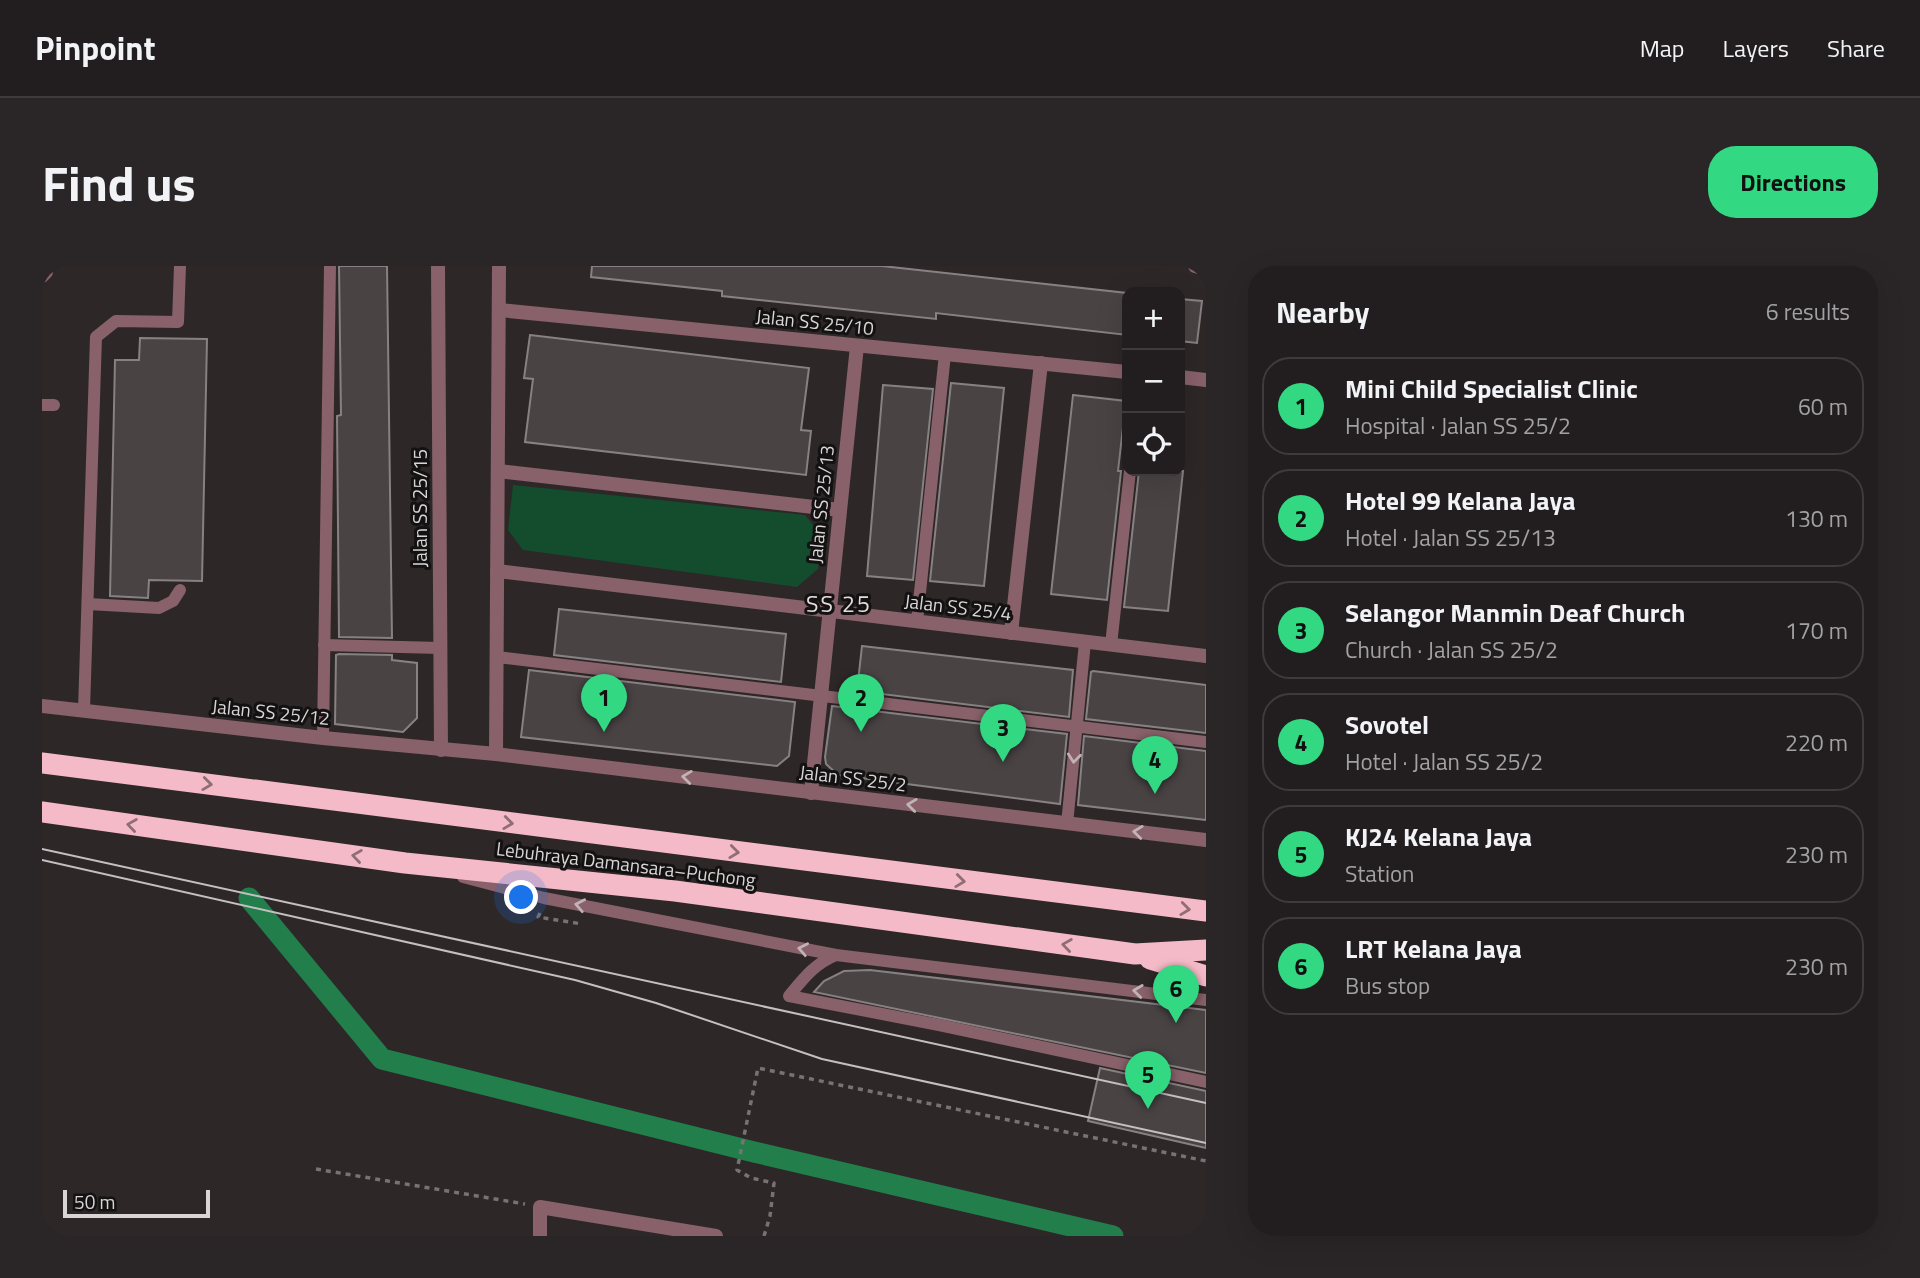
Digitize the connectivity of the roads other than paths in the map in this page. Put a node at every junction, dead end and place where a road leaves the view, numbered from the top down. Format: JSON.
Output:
{"nodes":[{"id":1,"x":180,"y":266,"type":"edge"},
{"id":2,"x":330,"y":266,"type":"edge"},
{"id":3,"x":438,"y":266,"type":"edge"},
{"id":4,"x":499,"y":266,"type":"edge"},
{"id":5,"x":1195,"y":266,"type":"edge"},
{"id":6,"x":1206,"y":269,"type":"edge"},
{"id":7,"x":499,"y":310,"type":"junction"},
{"id":8,"x":857,"y":346,"type":"junction"},
{"id":9,"x":945,"y":354,"type":"junction"},
{"id":10,"x":1041,"y":363,"type":"junction"},
{"id":11,"x":1122,"y":371,"type":"edge"},
{"id":12,"x":1185,"y":378,"type":"edge"},
{"id":13,"x":1206,"y":380,"type":"edge"},
{"id":14,"x":498,"y":471,"type":"junction"},
{"id":15,"x":1129,"y":476,"type":"edge"},
{"id":16,"x":840,"y":510,"type":"junction"},
{"id":17,"x":497,"y":571,"type":"junction"},
{"id":18,"x":180,"y":590,"type":"dead end"},
{"id":19,"x":88,"y":604,"type":"junction"},
{"id":20,"x":829,"y":611,"type":"junction"},
{"id":21,"x":916,"y":621,"type":"junction"},
{"id":22,"x":1010,"y":633,"type":"junction"},
{"id":23,"x":1085,"y":642,"type":"junction"},
{"id":24,"x":324,"y":645,"type":"junction"},
{"id":25,"x":1111,"y":645,"type":"junction"},
{"id":26,"x":440,"y":648,"type":"junction"},
{"id":27,"x":1205,"y":651,"type":"edge"},
{"id":28,"x":497,"y":657,"type":"junction"},
{"id":29,"x":821,"y":696,"type":"junction"},
{"id":30,"x":42,"y":706,"type":"edge"},
{"id":31,"x":85,"y":710,"type":"junction"},
{"id":32,"x":1077,"y":727,"type":"junction"},
{"id":33,"x":323,"y":738,"type":"junction"},
{"id":34,"x":1206,"y":742,"type":"edge"},
{"id":35,"x":441,"y":750,"type":"junction"},
{"id":36,"x":496,"y":754,"type":"junction"},
{"id":37,"x":42,"y":763,"type":"edge"},
{"id":38,"x":811,"y":793,"type":"junction"},
{"id":39,"x":42,"y":812,"type":"edge"},
{"id":40,"x":1067,"y":824,"type":"junction"},
{"id":41,"x":1206,"y":840,"type":"edge"},
{"id":42,"x":405,"y":863,"type":"junction"},
{"id":43,"x":1206,"y":911,"type":"edge"},
{"id":44,"x":1206,"y":950,"type":"edge"},
{"id":45,"x":1135,"y":954,"type":"junction"},
{"id":46,"x":836,"y":955,"type":"junction"},
{"id":47,"x":1206,"y":976,"type":"edge"},
{"id":48,"x":1206,"y":1000,"type":"edge"},
{"id":49,"x":1206,"y":1082,"type":"edge"},
{"id":50,"x":686,"y":1233,"type":"edge"},
{"id":51,"x":540,"y":1236,"type":"edge"},
{"id":52,"x":714,"y":1236,"type":"edge"}],
"edges":[{"from":1,"to":19,"type":"lane"},
{"from":2,"to":24,"type":"lane"},
{"from":3,"to":26,"type":"street","name":"Jalan SS 25/15"},
{"from":4,"to":7,"type":"street"},
{"from":5,"to":6,"type":"street"},
{"from":7,"to":8,"type":"street","name":"Jalan SS 25/10"},
{"from":7,"to":14,"type":"street"},
{"from":8,"to":9,"type":"street","name":"Jalan SS 25/10"},
{"from":8,"to":16,"type":"street","name":"Jalan SS 25/13"},
{"from":9,"to":10,"type":"street","name":"Jalan SS 25/10"},
{"from":9,"to":21,"type":"lane"},
{"from":10,"to":11,"type":"street","name":"Jalan SS 25/10"},
{"from":10,"to":22,"type":"street"},
{"from":12,"to":13,"type":"street"},
{"from":14,"to":16,"type":"street"},
{"from":14,"to":17,"type":"street"},
{"from":15,"to":25,"type":"lane"},
{"from":16,"to":20,"type":"street","name":"Jalan SS 25/13"},
{"from":17,"to":20,"type":"street","name":"Jalan SS 25/4"},
{"from":17,"to":28,"type":"street"},
{"from":18,"to":19,"type":"lane"},
{"from":19,"to":31,"type":"lane"},
{"from":20,"to":21,"type":"street","name":"Jalan SS 25/4"},
{"from":20,"to":29,"type":"street","name":"Jalan SS 25/13"},
{"from":21,"to":22,"type":"street","name":"Jalan SS 25/4"},
{"from":22,"to":23,"type":"street","name":"Jalan SS 25/4"},
{"from":23,"to":25,"type":"street","name":"Jalan SS 25/4"},
{"from":23,"to":32,"type":"lane"},
{"from":24,"to":26,"type":"lane"},
{"from":24,"to":33,"type":"lane"},
{"from":25,"to":27,"type":"street","name":"Jalan SS 25/4"},
{"from":26,"to":35,"type":"street","name":"Jalan SS 25/15"},
{"from":28,"to":29,"type":"lane"},
{"from":28,"to":36,"type":"street"},
{"from":29,"to":32,"type":"lane"},
{"from":29,"to":38,"type":"street","name":"Jalan SS 25/13"},
{"from":30,"to":31,"type":"street","name":"Jalan SS 25/12"},
{"from":31,"to":33,"type":"street","name":"Jalan SS 25/12"},
{"from":32,"to":34,"type":"lane"},
{"from":32,"to":40,"type":"lane","one_way":true},
{"from":33,"to":35,"type":"street","name":"Jalan SS 25/12"},
{"from":35,"to":36,"type":"street","name":"Jalan SS 25/12"},
{"from":38,"to":36,"type":"street","name":"Jalan SS 25/2","one_way":true},
{"from":37,"to":43,"type":"highway","name":"Lebuhraya Damansara–Puchong","one_way":true},
{"from":40,"to":38,"type":"street","name":"Jalan SS 25/2","one_way":true},
{"from":42,"to":39,"type":"highway","name":"Lebuhraya Damansara–Puchong","one_way":true},
{"from":41,"to":40,"type":"street","name":"Jalan SS 25/2","one_way":true},
{"from":45,"to":42,"type":"highway","name":"Lebuhraya Damansara–Puchong","one_way":true},
{"from":46,"to":42,"type":"lane","one_way":true},
{"from":44,"to":45,"type":"highway","name":"Lebuhraya Damansara–Puchong"},
{"from":45,"to":47,"type":"highway"},
{"from":48,"to":46,"type":"lane","one_way":true},
{"from":46,"to":49,"type":"lane"},
{"from":50,"to":51,"type":"street"},
{"from":50,"to":52,"type":"street"}]}
